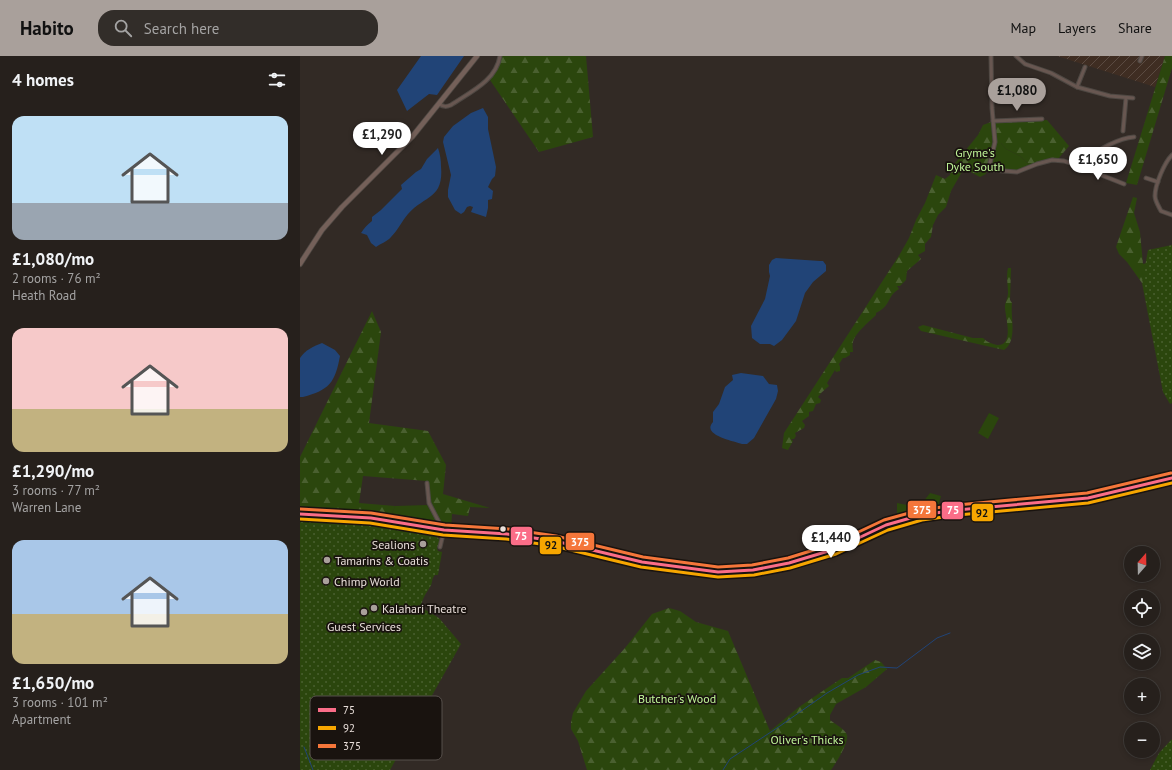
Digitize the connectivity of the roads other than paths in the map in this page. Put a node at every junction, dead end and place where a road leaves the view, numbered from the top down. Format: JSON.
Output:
{"nodes":[{"id":1,"x":477,"y":56,"type":"edge"},
{"id":2,"x":500,"y":56,"type":"edge"},
{"id":3,"x":991,"y":56,"type":"edge"},
{"id":4,"x":1016,"y":56,"type":"edge"},
{"id":5,"x":1142,"y":56,"type":"edge"},
{"id":6,"x":1140,"y":61,"type":"dead end"},
{"id":7,"x":1086,"y":68,"type":"dead end"},
{"id":8,"x":1077,"y":88,"type":"junction"},
{"id":9,"x":1126,"y":98,"type":"junction"},
{"id":10,"x":1133,"y":98,"type":"dead end"},
{"id":11,"x":439,"y":104,"type":"junction"},
{"id":12,"x":1042,"y":119,"type":"dead end"},
{"id":13,"x":993,"y":121,"type":"junction"},
{"id":14,"x":1123,"y":131,"type":"dead end"},
{"id":15,"x":1134,"y":137,"type":"dead end"},
{"id":16,"x":1172,"y":155,"type":"edge"},
{"id":17,"x":1076,"y":165,"type":"junction"},
{"id":18,"x":1146,"y":178,"type":"dead end"},
{"id":19,"x":1158,"y":182,"type":"junction"},
{"id":20,"x":1124,"y":184,"type":"dead end"},
{"id":21,"x":1172,"y":215,"type":"edge"},
{"id":22,"x":300,"y":264,"type":"edge"},
{"id":23,"x":1172,"y":478,"type":"edge"},
{"id":24,"x":427,"y":483,"type":"dead end"},
{"id":25,"x":300,"y":514,"type":"edge"},
{"id":26,"x":442,"y":530,"type":"junction"},
{"id":27,"x":440,"y":546,"type":"dead end"}],
"edges":[{"from":1,"to":11,"type":"main road"},
{"from":2,"to":11,"type":"street"},
{"from":3,"to":13,"type":"street"},
{"from":4,"to":8,"type":"street"},
{"from":5,"to":6,"type":"street"},
{"from":7,"to":8,"type":"street"},
{"from":8,"to":9,"type":"street"},
{"from":9,"to":10,"type":"street"},
{"from":9,"to":14,"type":"street"},
{"from":11,"to":22,"type":"main road"},
{"from":12,"to":13,"type":"street"},
{"from":13,"to":17,"type":"street"},
{"from":15,"to":17,"type":"street"},
{"from":16,"to":19,"type":"street"},
{"from":17,"to":20,"type":"street"},
{"from":18,"to":19,"type":"street"},
{"from":19,"to":21,"type":"street"},
{"from":23,"to":26,"type":"main road"},
{"from":24,"to":26,"type":"street"},
{"from":25,"to":26,"type":"main road"},
{"from":26,"to":27,"type":"street"}]}
